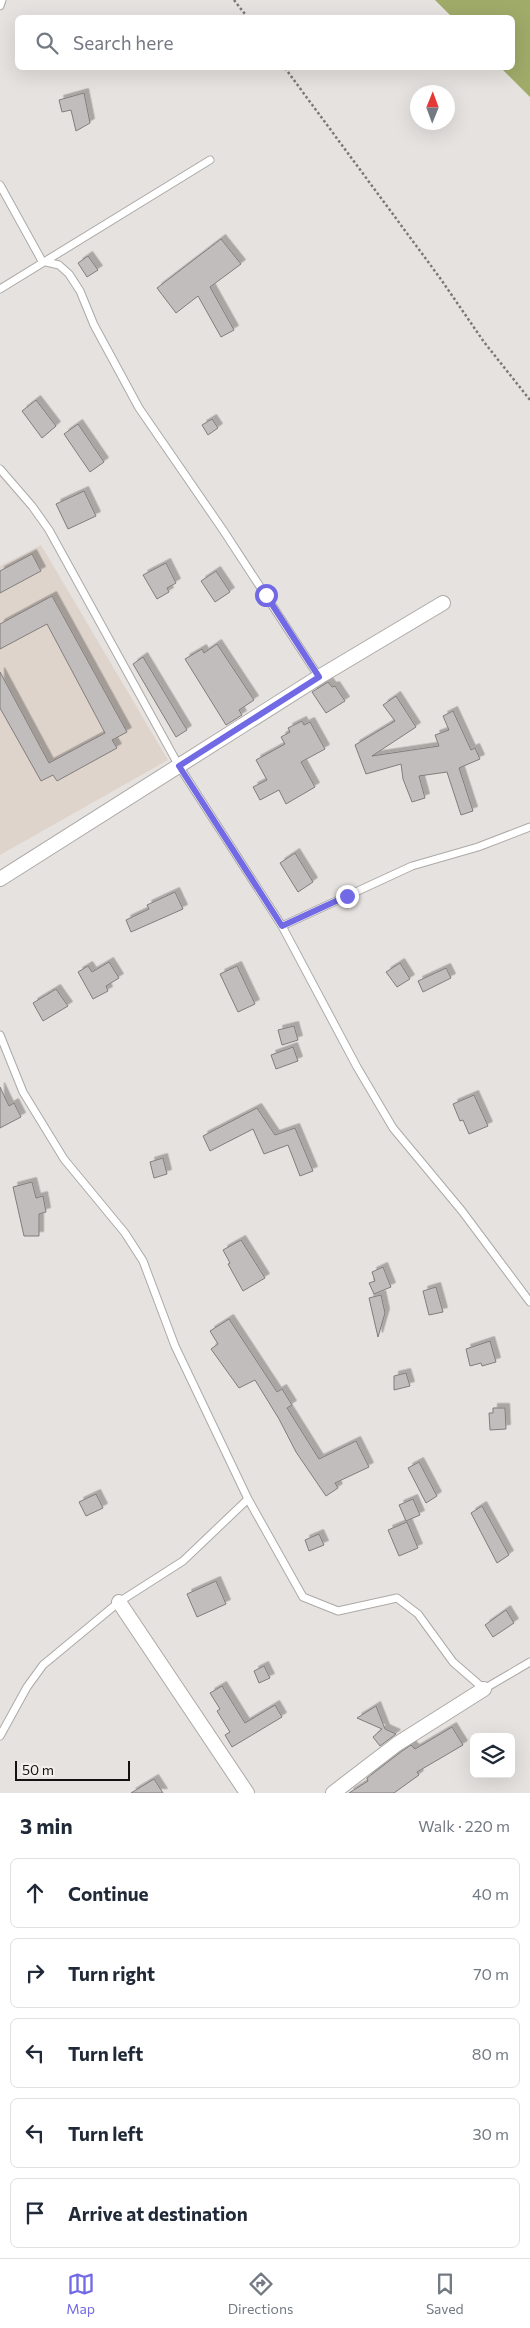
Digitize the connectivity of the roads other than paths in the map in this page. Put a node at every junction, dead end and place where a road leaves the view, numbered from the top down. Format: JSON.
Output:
{"nodes":[{"id":1,"x":2,"y":0,"type":"edge"},
{"id":2,"x":0,"y":6,"type":"edge"},
{"id":3,"x":210,"y":160,"type":"dead end"},
{"id":4,"x":0,"y":185,"type":"edge"},
{"id":5,"x":42,"y":261,"type":"junction"},
{"id":6,"x":0,"y":289,"type":"edge"},
{"id":7,"x":0,"y":469,"type":"edge"},
{"id":8,"x":443,"y":603,"type":"dead end"},
{"id":9,"x":319,"y":677,"type":"junction"},
{"id":10,"x":179,"y":766,"type":"junction"},
{"id":11,"x":530,"y":827,"type":"edge"},
{"id":12,"x":0,"y":879,"type":"edge"},
{"id":13,"x":282,"y":926,"type":"junction"},
{"id":14,"x":0,"y":1035,"type":"edge"},
{"id":15,"x":530,"y":1302,"type":"edge"},
{"id":16,"x":248,"y":1499,"type":"junction"},
{"id":17,"x":120,"y":1602,"type":"junction"},
{"id":18,"x":530,"y":1662,"type":"edge"},
{"id":19,"x":484,"y":1689,"type":"junction"},
{"id":20,"x":0,"y":1736,"type":"edge"},
{"id":21,"x":247,"y":1793,"type":"edge"},
{"id":22,"x":333,"y":1793,"type":"edge"}],
"edges":[{"from":1,"to":2,"type":"lane"},
{"from":3,"to":5,"type":"lane"},
{"from":4,"to":5,"type":"lane"},
{"from":5,"to":6,"type":"lane"},
{"from":5,"to":9,"type":"lane"},
{"from":7,"to":10,"type":"lane"},
{"from":8,"to":9,"type":"street"},
{"from":9,"to":10,"type":"street"},
{"from":10,"to":12,"type":"street"},
{"from":10,"to":13,"type":"lane"},
{"from":11,"to":13,"type":"lane"},
{"from":13,"to":15,"type":"lane"},
{"from":14,"to":16,"type":"lane"},
{"from":16,"to":17,"type":"lane"},
{"from":16,"to":19,"type":"lane"},
{"from":17,"to":20,"type":"lane"},
{"from":17,"to":21,"type":"street"},
{"from":18,"to":19,"type":"lane"},
{"from":19,"to":22,"type":"street"}]}
